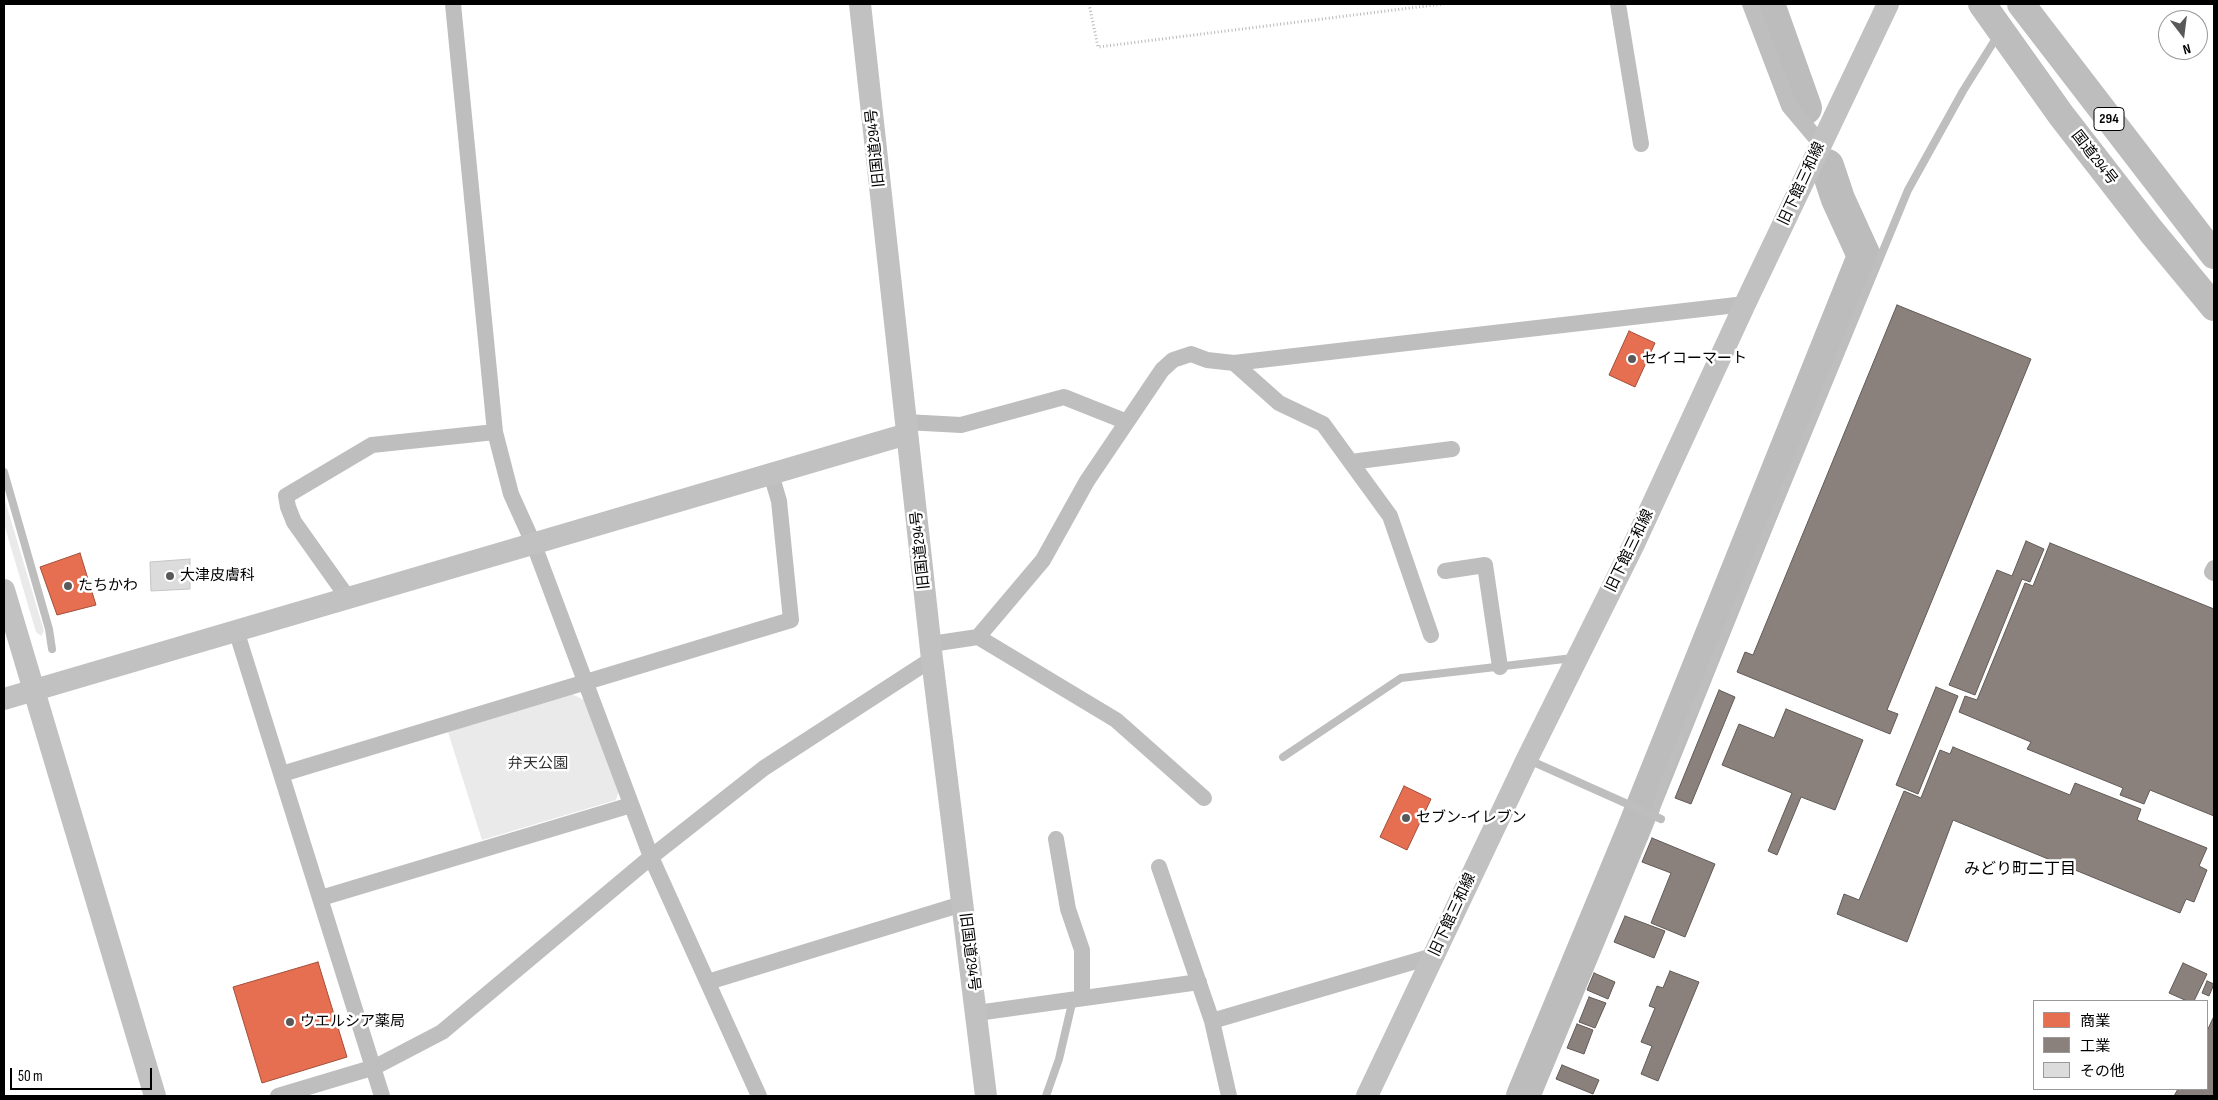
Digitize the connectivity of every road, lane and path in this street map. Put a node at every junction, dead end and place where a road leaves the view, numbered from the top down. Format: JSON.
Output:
{"nodes":[{"id":1,"x":453,"y":4,"type":"edge"},
{"id":2,"x":860,"y":4,"type":"edge"},
{"id":3,"x":1089,"y":4,"type":"edge"},
{"id":4,"x":1442,"y":4,"type":"edge"},
{"id":5,"x":1618,"y":4,"type":"edge"},
{"id":6,"x":1750,"y":4,"type":"edge"},
{"id":7,"x":1888,"y":4,"type":"edge"},
{"id":8,"x":1982,"y":4,"type":"edge"},
{"id":9,"x":2021,"y":4,"type":"edge"},
{"id":10,"x":2001,"y":32,"type":"junction"},
{"id":11,"x":1641,"y":144,"type":"dead end"},
{"id":12,"x":1821,"y":144,"type":"junction"},
{"id":13,"x":2214,"y":255,"type":"edge"},
{"id":14,"x":1745,"y":304,"type":"junction"},
{"id":15,"x":2214,"y":307,"type":"edge"},
{"id":16,"x":1234,"y":363,"type":"junction"},
{"id":17,"x":1127,"y":422,"type":"junction"},
{"id":18,"x":906,"y":428,"type":"junction"},
{"id":19,"x":495,"y":432,"type":"junction"},
{"id":20,"x":1452,"y":449,"type":"dead end"},
{"id":21,"x":1351,"y":462,"type":"junction"},
{"id":22,"x":4,"y":472,"type":"edge"},
{"id":23,"x":771,"y":474,"type":"junction"},
{"id":24,"x":534,"y":545,"type":"junction"},
{"id":25,"x":2214,"y":568,"type":"edge"},
{"id":26,"x":1445,"y":571,"type":"dead end"},
{"id":27,"x":2214,"y":573,"type":"edge"},
{"id":28,"x":4,"y":590,"type":"edge"},
{"id":29,"x":348,"y":598,"type":"junction"},
{"id":30,"x":236,"y":630,"type":"junction"},
{"id":31,"x":1431,"y":635,"type":"dead end"},
{"id":32,"x":978,"y":637,"type":"junction"},
{"id":33,"x":52,"y":649,"type":"dead end"},
{"id":34,"x":932,"y":651,"type":"junction"},
{"id":35,"x":1577,"y":658,"type":"junction"},
{"id":36,"x":1500,"y":667,"type":"junction"},
{"id":37,"x":586,"y":683,"type":"junction"},
{"id":38,"x":33,"y":690,"type":"junction"},
{"id":39,"x":4,"y":700,"type":"edge"},
{"id":40,"x":1283,"y":757,"type":"dead end"},
{"id":41,"x":1527,"y":759,"type":"junction"},
{"id":42,"x":282,"y":774,"type":"junction"},
{"id":43,"x":1204,"y":798,"type":"dead end"},
{"id":44,"x":631,"y":805,"type":"junction"},
{"id":45,"x":1056,"y":839,"type":"dead end"},
{"id":46,"x":651,"y":857,"type":"junction"},
{"id":47,"x":1160,"y":867,"type":"dead end"},
{"id":48,"x":321,"y":898,"type":"junction"},
{"id":49,"x":962,"y":904,"type":"junction"},
{"id":50,"x":1433,"y":956,"type":"junction"},
{"id":51,"x":708,"y":982,"type":"junction"},
{"id":52,"x":1199,"y":982,"type":"junction"},
{"id":53,"x":1078,"y":998,"type":"junction"},
{"id":54,"x":977,"y":1013,"type":"junction"},
{"id":55,"x":1212,"y":1021,"type":"junction"},
{"id":56,"x":375,"y":1067,"type":"junction"},
{"id":57,"x":155,"y":1096,"type":"edge"},
{"id":58,"x":278,"y":1096,"type":"edge"},
{"id":59,"x":382,"y":1096,"type":"edge"},
{"id":60,"x":759,"y":1096,"type":"edge"},
{"id":61,"x":986,"y":1096,"type":"edge"},
{"id":62,"x":1046,"y":1096,"type":"edge"},
{"id":63,"x":1230,"y":1096,"type":"edge"},
{"id":64,"x":1367,"y":1096,"type":"edge"}],
"edges":[{"from":1,"to":19,"type":"street"},
{"from":2,"to":18,"type":"street","name":"旧国道294号"},
{"from":3,"to":4,"type":"path"},
{"from":5,"to":11,"type":"street"},
{"from":6,"to":12,"type":"street"},
{"from":7,"to":12,"type":"street","name":"旧下館三和線"},
{"from":8,"to":10,"type":"highway","name":"国道294号","number":"294"},
{"from":9,"to":13,"type":"highway","number":"294"},
{"from":10,"to":15,"type":"highway","name":"国道294号","number":"294"},
{"from":10,"to":41,"type":"lane"},
{"from":12,"to":14,"type":"street","name":"旧下館三和線"},
{"from":14,"to":16,"type":"street"},
{"from":14,"to":35,"type":"street","name":"旧下館三和線"},
{"from":16,"to":17,"type":"street"},
{"from":16,"to":21,"type":"street"},
{"from":17,"to":18,"type":"street"},
{"from":17,"to":32,"type":"street"},
{"from":18,"to":23,"type":"street"},
{"from":18,"to":34,"type":"street","name":"旧国道294号"},
{"from":19,"to":24,"type":"street"},
{"from":19,"to":29,"type":"street"},
{"from":20,"to":21,"type":"street"},
{"from":21,"to":31,"type":"street"},
{"from":22,"to":33,"type":"lane"},
{"from":23,"to":24,"type":"street"},
{"from":23,"to":37,"type":"street"},
{"from":24,"to":29,"type":"street"},
{"from":24,"to":37,"type":"street"},
{"from":25,"to":27,"type":"street"},
{"from":26,"to":36,"type":"street"},
{"from":28,"to":38,"type":"street"},
{"from":29,"to":30,"type":"street"},
{"from":30,"to":38,"type":"street"},
{"from":30,"to":42,"type":"street"},
{"from":32,"to":34,"type":"street"},
{"from":32,"to":43,"type":"street"},
{"from":34,"to":46,"type":"street"},
{"from":34,"to":49,"type":"street","name":"旧国道294号"},
{"from":35,"to":36,"type":"lane"},
{"from":35,"to":41,"type":"street","name":"旧下館三和線"},
{"from":36,"to":40,"type":"lane"},
{"from":37,"to":42,"type":"street"},
{"from":37,"to":44,"type":"street"},
{"from":38,"to":39,"type":"street"},
{"from":38,"to":57,"type":"street"},
{"from":41,"to":50,"type":"street","name":"旧下館三和線"},
{"from":42,"to":48,"type":"street"},
{"from":44,"to":46,"type":"street"},
{"from":44,"to":48,"type":"street"},
{"from":45,"to":53,"type":"street"},
{"from":46,"to":51,"type":"street"},
{"from":46,"to":56,"type":"street"},
{"from":47,"to":52,"type":"street"},
{"from":48,"to":56,"type":"street"},
{"from":49,"to":51,"type":"street"},
{"from":49,"to":54,"type":"street","name":"旧国道294号"},
{"from":50,"to":55,"type":"street"},
{"from":50,"to":64,"type":"street","name":"旧下館三和線"},
{"from":51,"to":60,"type":"street"},
{"from":52,"to":53,"type":"street"},
{"from":52,"to":55,"type":"street"},
{"from":53,"to":54,"type":"street"},
{"from":53,"to":62,"type":"lane"},
{"from":54,"to":61,"type":"street","name":"旧国道294号"},
{"from":55,"to":63,"type":"street"},
{"from":56,"to":58,"type":"street"},
{"from":56,"to":59,"type":"street"}]}
